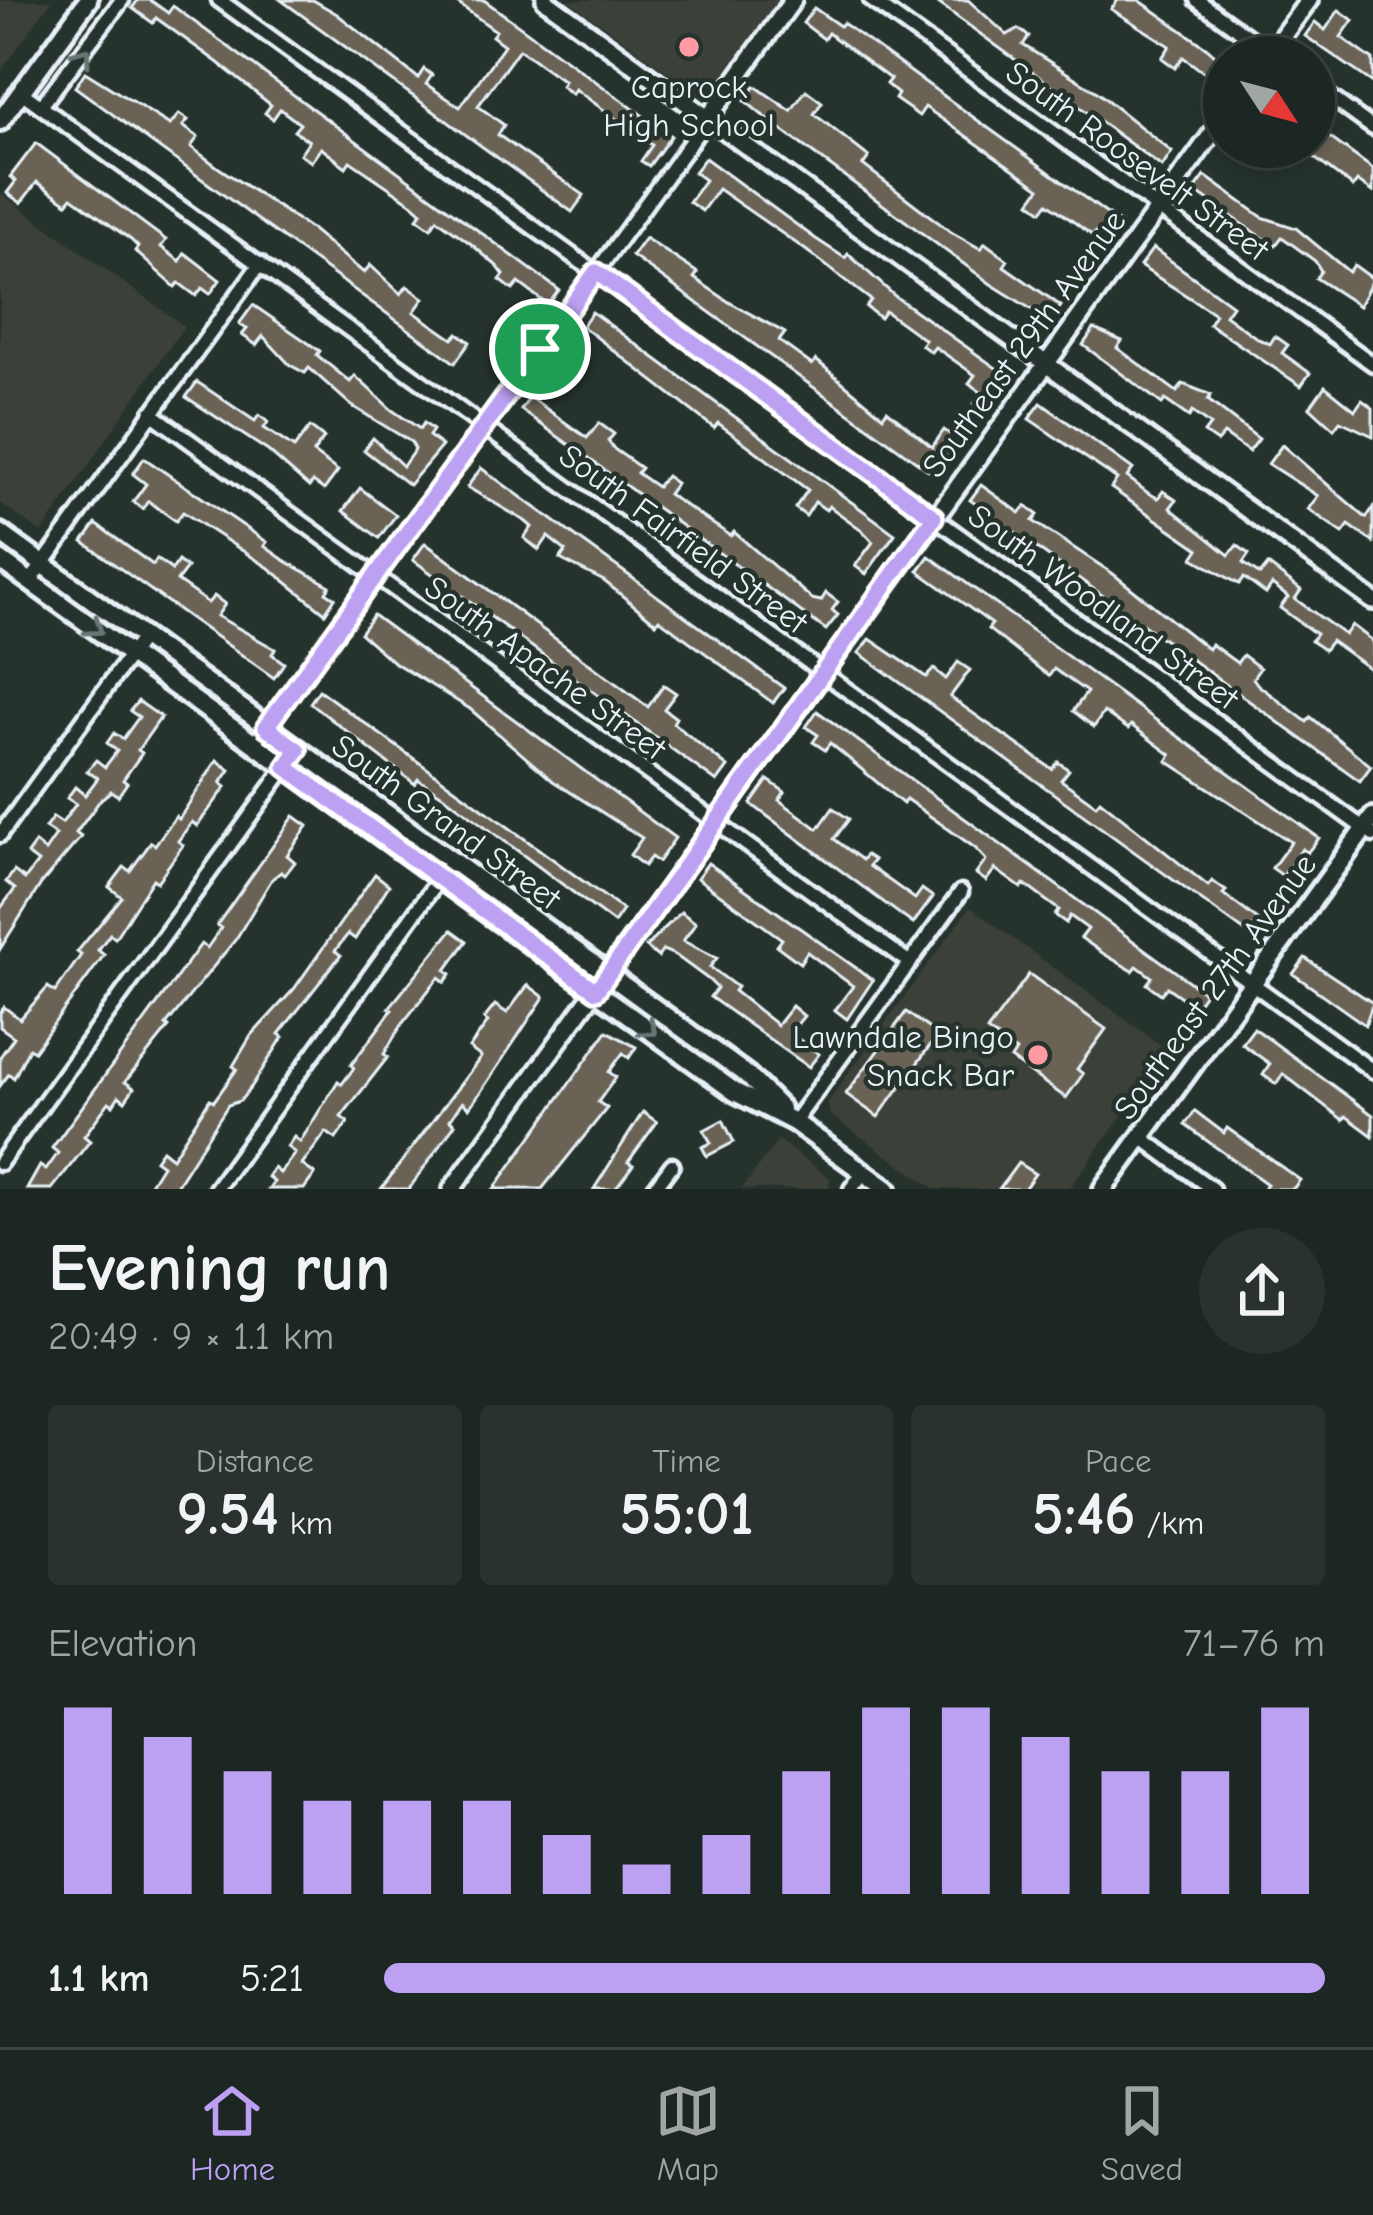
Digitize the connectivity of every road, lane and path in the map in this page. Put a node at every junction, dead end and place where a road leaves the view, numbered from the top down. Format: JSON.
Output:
{"nodes":[{"id":1,"x":88,"y":0,"type":"edge"},
{"id":2,"x":122,"y":0,"type":"edge"},
{"id":3,"x":219,"y":0,"type":"edge"},
{"id":4,"x":545,"y":0,"type":"edge"},
{"id":5,"x":793,"y":0,"type":"edge"},
{"id":6,"x":871,"y":0,"type":"edge"},
{"id":7,"x":1197,"y":0,"type":"edge"},
{"id":8,"x":1309,"y":0,"type":"edge"},
{"id":9,"x":1245,"y":36,"type":"edge"},
{"id":10,"x":1285,"y":36,"type":"edge"},
{"id":11,"x":21,"y":92,"type":"junction"},
{"id":12,"x":1335,"y":100,"type":"edge"},
{"id":13,"x":41,"y":106,"type":"junction"},
{"id":14,"x":708,"y":118,"type":"junction"},
{"id":15,"x":0,"y":122,"type":"edge"},
{"id":16,"x":1373,"y":128,"type":"edge"},
{"id":17,"x":1203,"y":146,"type":"edge"},
{"id":18,"x":1158,"y":208,"type":"junction"},
{"id":19,"x":260,"y":264,"type":"junction"},
{"id":20,"x":596,"y":272,"type":"junction"},
{"id":21,"x":1046,"y":363,"type":"junction"},
{"id":22,"x":1373,"y":364,"type":"edge"},
{"id":23,"x":151,"y":413,"type":"junction"},
{"id":24,"x":485,"y":426,"type":"junction"},
{"id":25,"x":934,"y":517,"type":"junction"},
{"id":26,"x":0,"y":533,"type":"edge"},
{"id":27,"x":0,"y":560,"type":"edge"},
{"id":28,"x":43,"y":564,"type":"junction"},
{"id":29,"x":376,"y":577,"type":"junction"},
{"id":30,"x":31,"y":582,"type":"junction"},
{"id":31,"x":1373,"y":601,"type":"edge"},
{"id":32,"x":143,"y":637,"type":"junction"},
{"id":33,"x":131,"y":654,"type":"junction"},
{"id":34,"x":822,"y":671,"type":"junction"},
{"id":35,"x":266,"y":727,"type":"junction"},
{"id":36,"x":254,"y":744,"type":"junction"},
{"id":37,"x":298,"y":750,"type":"junction"},
{"id":38,"x":286,"y":767,"type":"junction"},
{"id":39,"x":713,"y":822,"type":"junction"},
{"id":40,"x":1370,"y":827,"type":"edge"},
{"id":41,"x":0,"y":835,"type":"edge"},
{"id":42,"x":452,"y":861,"type":"junction"},
{"id":43,"x":439,"y":879,"type":"junction"},
{"id":44,"x":961,"y":892,"type":"dead end"},
{"id":45,"x":910,"y":963,"type":"junction"},
{"id":46,"x":604,"y":973,"type":"junction"},
{"id":47,"x":1252,"y":983,"type":"junction"},
{"id":48,"x":596,"y":991,"type":"junction"},
{"id":49,"x":1373,"y":1071,"type":"edge"},
{"id":50,"x":794,"y":1122,"type":"junction"},
{"id":51,"x":1141,"y":1137,"type":"junction"},
{"id":52,"x":0,"y":1163,"type":"edge"},
{"id":53,"x":671,"y":1166,"type":"dead end"},
{"id":54,"x":864,"y":1172,"type":"junction"},
{"id":55,"x":216,"y":1189,"type":"edge"},
{"id":56,"x":452,"y":1189,"type":"edge"},
{"id":57,"x":653,"y":1189,"type":"edge"},
{"id":58,"x":851,"y":1189,"type":"edge"},
{"id":59,"x":887,"y":1189,"type":"edge"},
{"id":60,"x":1103,"y":1189,"type":"edge"},
{"id":61,"x":1212,"y":1189,"type":"edge"}],
"edges":[{"from":1,"to":11,"type":"main road"},
{"from":13,"to":2,"type":"street","one_way":true},
{"from":3,"to":20,"type":"street","name":"South Woodland Street"},
{"from":4,"to":14,"type":"street"},
{"from":5,"to":14,"type":"street"},
{"from":6,"to":18,"type":"street","name":"South Roosevelt Street"},
{"from":7,"to":9,"type":"street"},
{"from":8,"to":10,"type":"street"},
{"from":11,"to":13,"type":"street","name":"South Fairfield Street"},
{"from":11,"to":15,"type":"main road"},
{"from":12,"to":16,"type":"street"},
{"from":13,"to":19,"type":"street","name":"South Fairfield Street"},
{"from":14,"to":20,"type":"street"},
{"from":14,"to":21,"type":"street"},
{"from":17,"to":18,"type":"street","name":"Southeast 29th Avenue"},
{"from":18,"to":21,"type":"street","name":"Southeast 29th Avenue"},
{"from":18,"to":22,"type":"street","name":"South Roosevelt Street"},
{"from":19,"to":23,"type":"street"},
{"from":19,"to":24,"type":"street","name":"South Fairfield Street"},
{"from":20,"to":24,"type":"street"},
{"from":20,"to":25,"type":"street","name":"South Woodland Street"},
{"from":21,"to":25,"type":"street","name":"Southeast 29th Avenue"},
{"from":21,"to":31,"type":"street"},
{"from":23,"to":28,"type":"street"},
{"from":23,"to":29,"type":"street","name":"South Apache Street"},
{"from":24,"to":29,"type":"street"},
{"from":24,"to":34,"type":"street","name":"South Fairfield Street"},
{"from":25,"to":34,"type":"street","name":"Southeast 29th Avenue"},
{"from":25,"to":40,"type":"street","name":"South Woodland Street"},
{"from":26,"to":28,"type":"main road","name":"South Grand Street"},
{"from":27,"to":30,"type":"main road","name":"South Grand Street"},
{"from":28,"to":30,"type":"street"},
{"from":28,"to":32,"type":"main road","name":"South Grand Street"},
{"from":29,"to":35,"type":"street"},
{"from":29,"to":39,"type":"street","name":"South Apache Street"},
{"from":30,"to":33,"type":"main road","name":"South Grand Street","one_way":true},
{"from":32,"to":33,"type":"street"},
{"from":32,"to":35,"type":"main road","name":"South Grand Street"},
{"from":33,"to":36,"type":"main road","name":"South Grand Street"},
{"from":33,"to":41,"type":"street"},
{"from":34,"to":39,"type":"street","name":"Southeast 29th Avenue"},
{"from":34,"to":47,"type":"street","name":"South Fairfield Street"},
{"from":35,"to":36,"type":"street"},
{"from":35,"to":37,"type":"main road","name":"South Grand Street"},
{"from":36,"to":38,"type":"main road","name":"South Grand Street"},
{"from":37,"to":38,"type":"street"},
{"from":37,"to":42,"type":"main road","name":"South Grand Street"},
{"from":38,"to":43,"type":"main road","name":"South Grand Street"},
{"from":38,"to":52,"type":"street"},
{"from":39,"to":45,"type":"street","name":"South Apache Street"},
{"from":39,"to":46,"type":"street","name":"Southeast 29th Avenue"},
{"from":40,"to":47,"type":"main road","name":"Southeast 27th Avenue"},
{"from":42,"to":43,"type":"street"},
{"from":42,"to":46,"type":"main road","name":"South Grand Street"},
{"from":43,"to":48,"type":"main road","name":"South Grand Street"},
{"from":43,"to":55,"type":"street"},
{"from":44,"to":45,"type":"street"},
{"from":45,"to":50,"type":"street"},
{"from":46,"to":48,"type":"street","name":"Southeast 29th Avenue"},
{"from":46,"to":50,"type":"main road","name":"South Grand Street"},
{"from":47,"to":49,"type":"street","name":"South Fairfield Street"},
{"from":47,"to":51,"type":"main road","name":"Southeast 27th Avenue"},
{"from":48,"to":50,"type":"main road","name":"South Grand Street","one_way":true},
{"from":48,"to":56,"type":"street","name":"Southeast 29th Avenue"},
{"from":50,"to":54,"type":"main road","name":"South Grand Street"},
{"from":51,"to":60,"type":"main road","name":"Southeast 27th Avenue"},
{"from":51,"to":61,"type":"street"},
{"from":53,"to":57,"type":"street"},
{"from":54,"to":58,"type":"street"},
{"from":54,"to":59,"type":"main road","name":"South Grand Street"}]}
